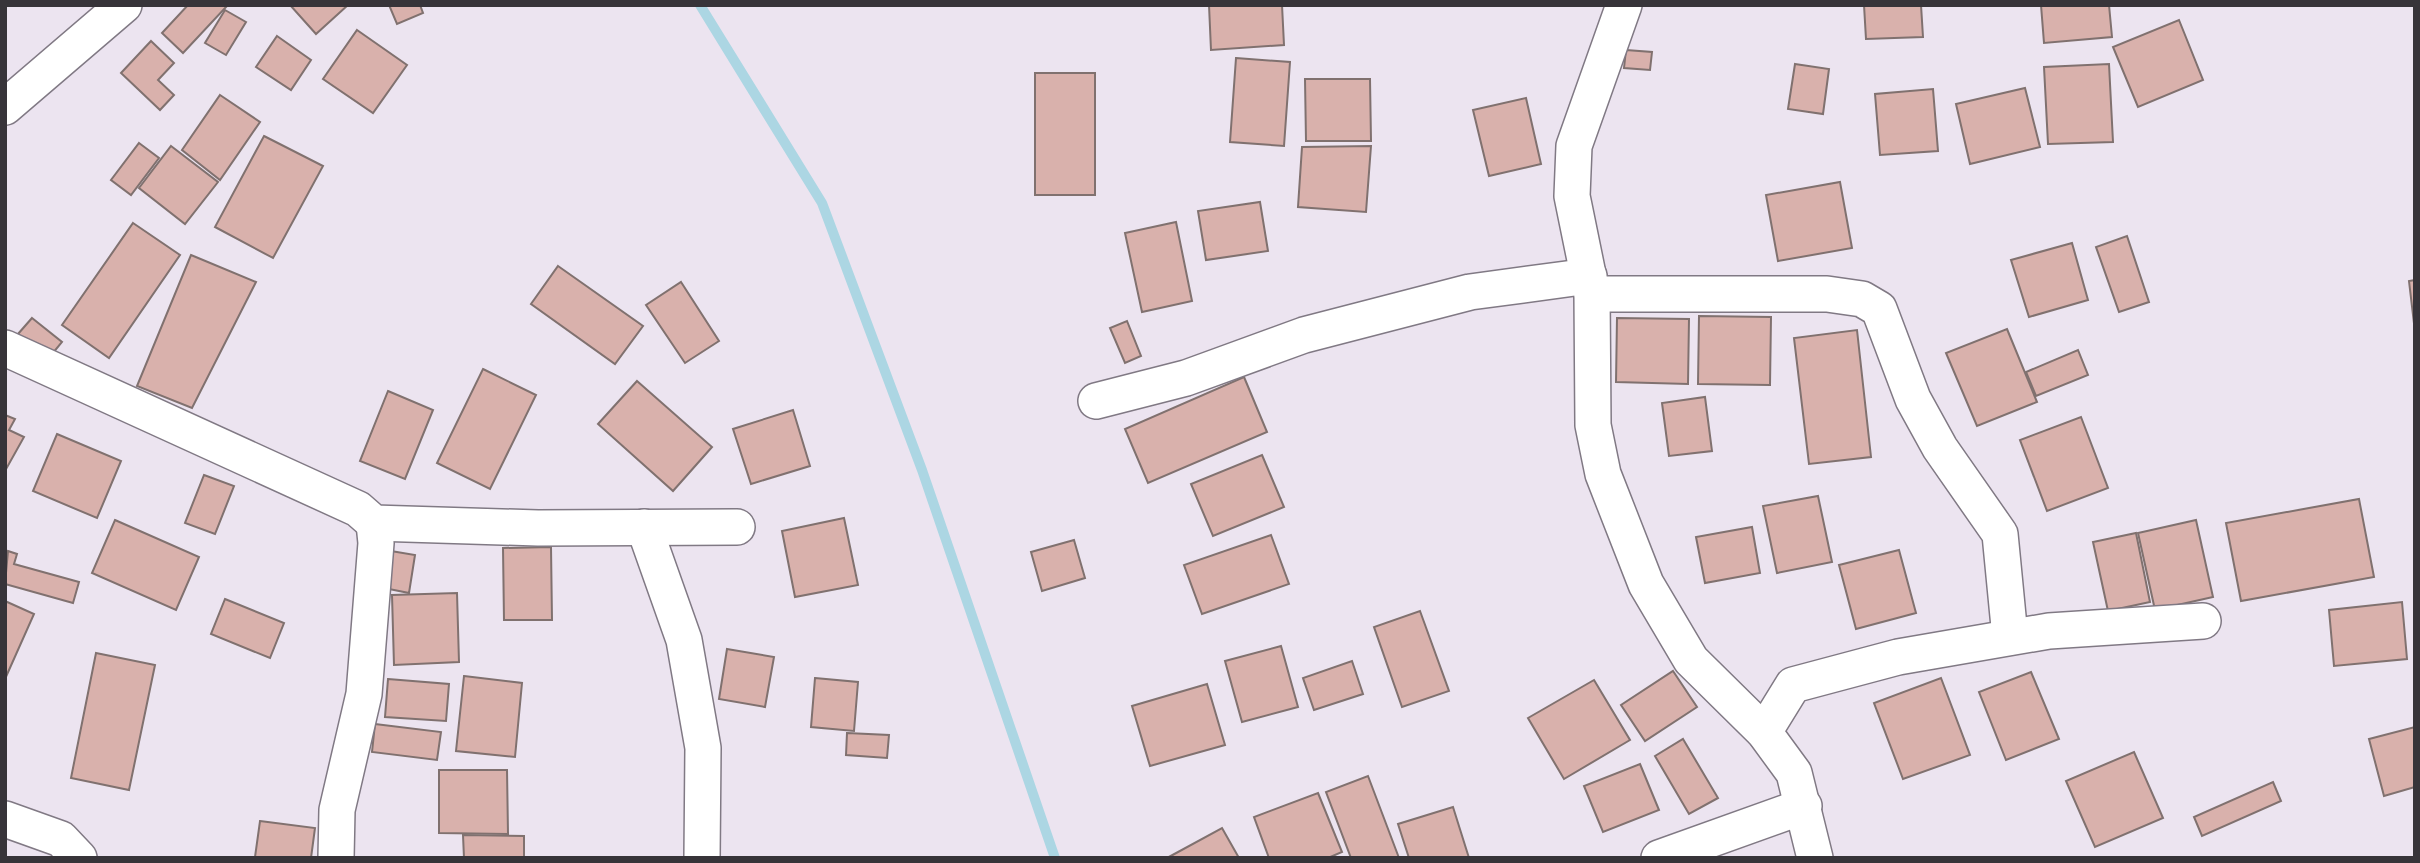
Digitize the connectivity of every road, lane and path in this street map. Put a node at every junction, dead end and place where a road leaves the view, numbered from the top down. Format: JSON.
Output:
{"nodes":[{"id":1,"x":124,"y":5,"type":"edge"},
{"id":2,"x":1624,"y":5,"type":"edge"},
{"id":3,"x":5,"y":107,"type":"edge"},
{"id":4,"x":1591,"y":285,"type":"junction"},
{"id":5,"x":5,"y":348,"type":"edge"},
{"id":6,"x":1096,"y":401,"type":"dead end"},
{"id":7,"x":374,"y":523,"type":"junction"},
{"id":8,"x":644,"y":527,"type":"junction"},
{"id":9,"x":737,"y":527,"type":"dead end"},
{"id":10,"x":2203,"y":621,"type":"dead end"},
{"id":11,"x":2010,"y":638,"type":"junction"},
{"id":12,"x":1764,"y":732,"type":"junction"},
{"id":13,"x":1804,"y":806,"type":"junction"},
{"id":14,"x":5,"y":819,"type":"edge"},
{"id":15,"x":79,"y":858,"type":"edge"},
{"id":16,"x":336,"y":858,"type":"edge"},
{"id":17,"x":702,"y":858,"type":"edge"},
{"id":18,"x":1659,"y":858,"type":"edge"},
{"id":19,"x":1815,"y":858,"type":"edge"}],
"edges":[{"from":1,"to":3,"type":"street"},
{"from":2,"to":4,"type":"street"},
{"from":4,"to":6,"type":"street"},
{"from":4,"to":11,"type":"street"},
{"from":4,"to":12,"type":"street"},
{"from":5,"to":7,"type":"street"},
{"from":7,"to":8,"type":"street"},
{"from":7,"to":16,"type":"street"},
{"from":8,"to":9,"type":"street"},
{"from":8,"to":17,"type":"street"},
{"from":10,"to":11,"type":"street"},
{"from":11,"to":12,"type":"street"},
{"from":12,"to":13,"type":"street"},
{"from":13,"to":18,"type":"street"},
{"from":13,"to":19,"type":"street"},
{"from":14,"to":15,"type":"street"}]}
